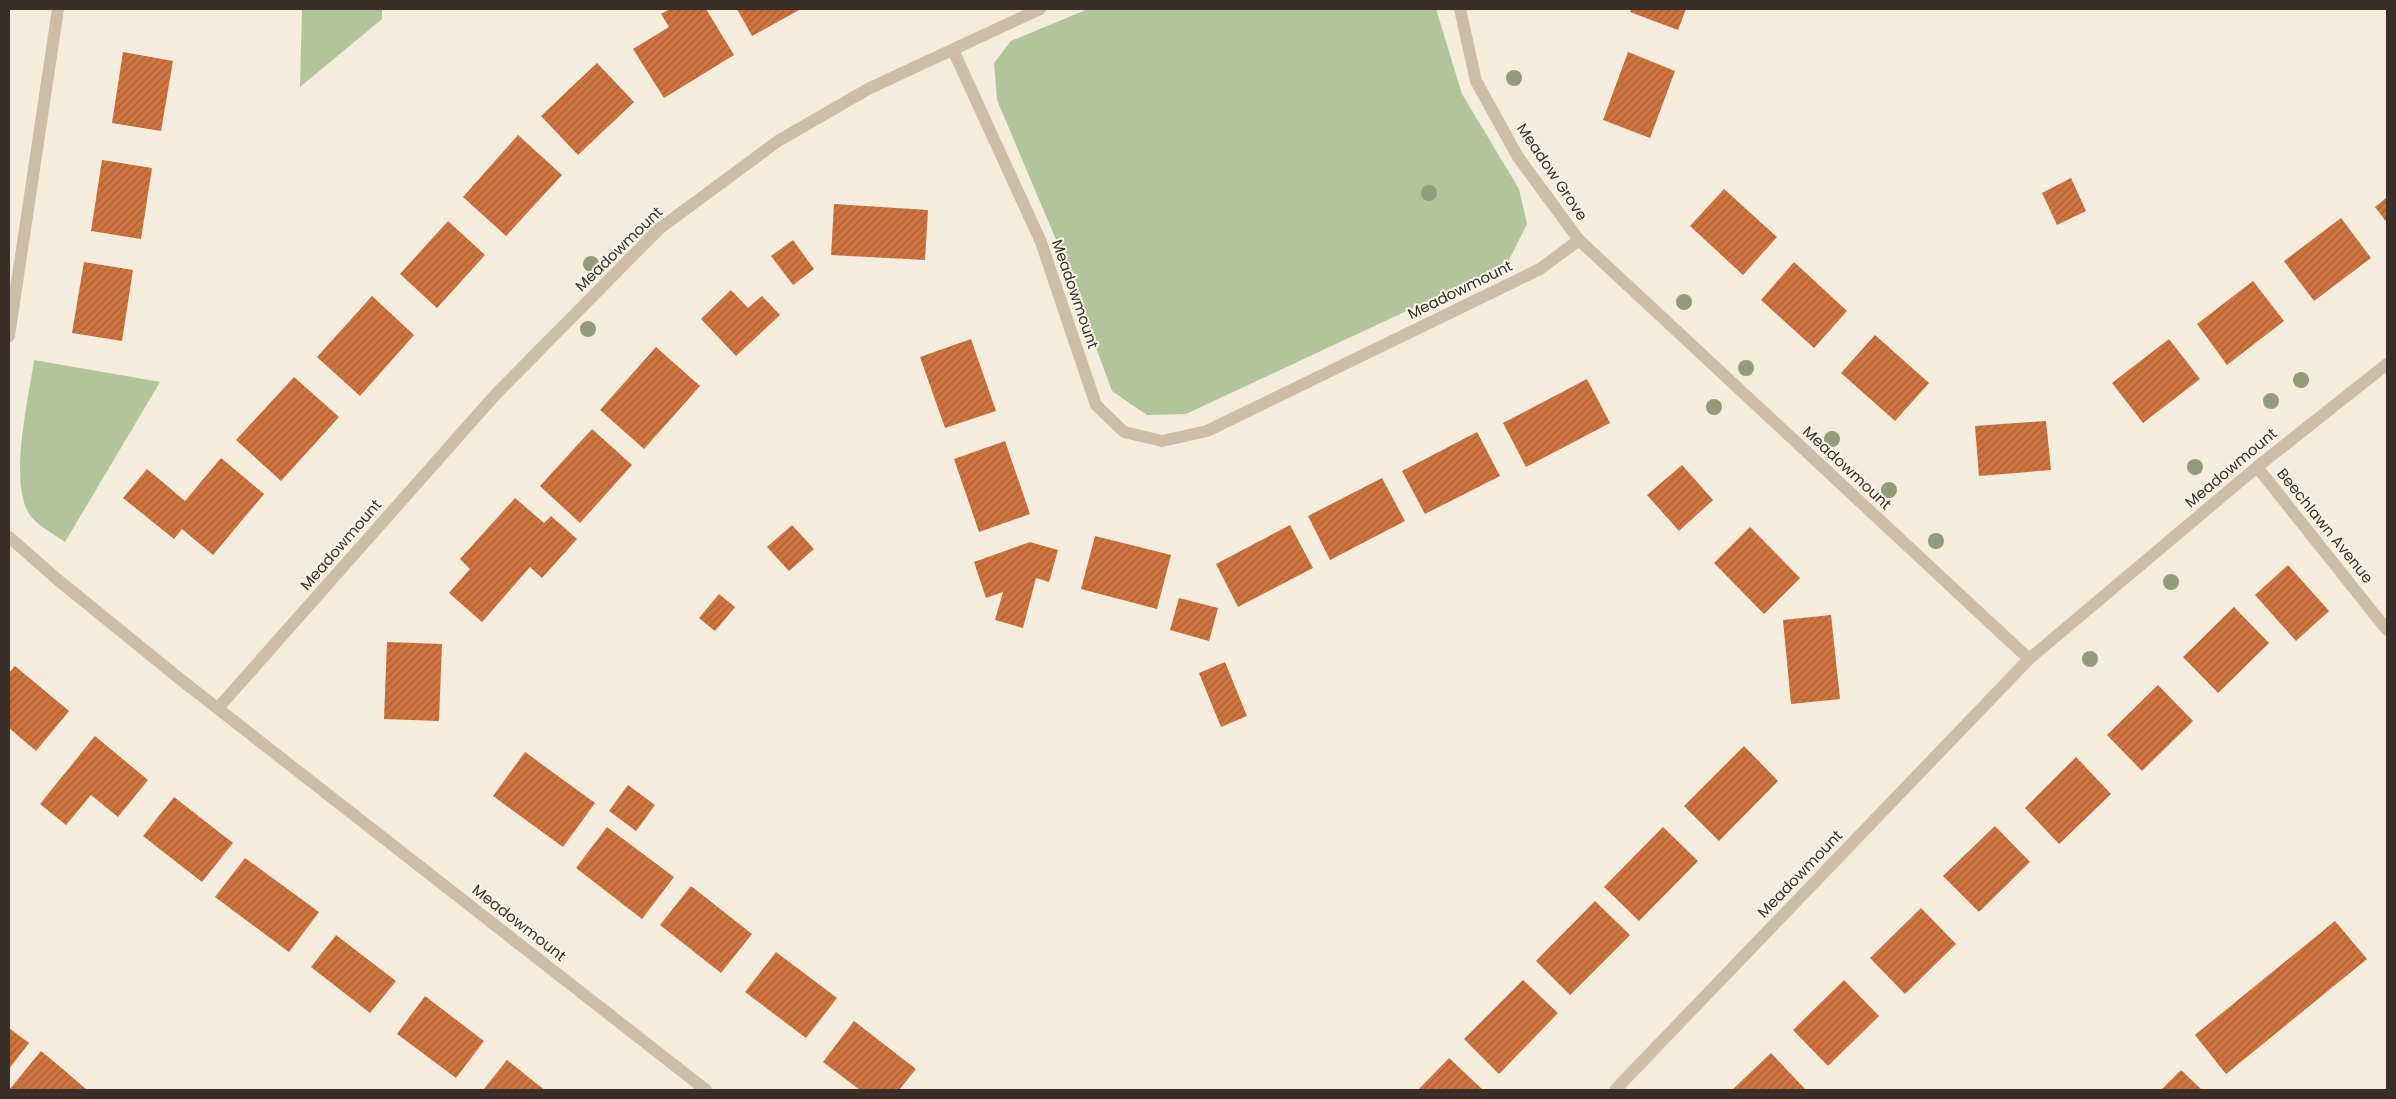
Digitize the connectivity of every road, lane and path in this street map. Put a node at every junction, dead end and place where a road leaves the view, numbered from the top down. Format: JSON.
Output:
{"nodes":[{"id":1,"x":58,"y":9,"type":"edge"},
{"id":2,"x":1040,"y":9,"type":"edge"},
{"id":3,"x":1460,"y":9,"type":"edge"},
{"id":4,"x":953,"y":50,"type":"junction"},
{"id":5,"x":1579,"y":240,"type":"junction"},
{"id":6,"x":9,"y":336,"type":"edge"},
{"id":7,"x":2387,"y":364,"type":"edge"},
{"id":8,"x":2257,"y":467,"type":"junction"},
{"id":9,"x":9,"y":537,"type":"edge"},
{"id":10,"x":2387,"y":630,"type":"edge"},
{"id":11,"x":2028,"y":659,"type":"junction"},
{"id":12,"x":218,"y":708,"type":"junction"},
{"id":13,"x":706,"y":1090,"type":"edge"},
{"id":14,"x":1615,"y":1090,"type":"edge"}],
"edges":[{"from":1,"to":6,"type":"street"},
{"from":2,"to":4,"type":"street"},
{"from":3,"to":5,"type":"street","name":"Meadow Grove"},
{"from":4,"to":5,"type":"street","name":"Meadowmount"},
{"from":4,"to":12,"type":"street","name":"Meadowmount"},
{"from":5,"to":11,"type":"street","name":"Meadowmount"},
{"from":7,"to":8,"type":"street","name":"Meadowmount"},
{"from":8,"to":10,"type":"street","name":"Beechlawn Avenue"},
{"from":8,"to":11,"type":"street","name":"Meadowmount"},
{"from":9,"to":12,"type":"street","name":"Meadowmount"},
{"from":11,"to":14,"type":"street","name":"Meadowmount"},
{"from":12,"to":13,"type":"street","name":"Meadowmount"}]}
